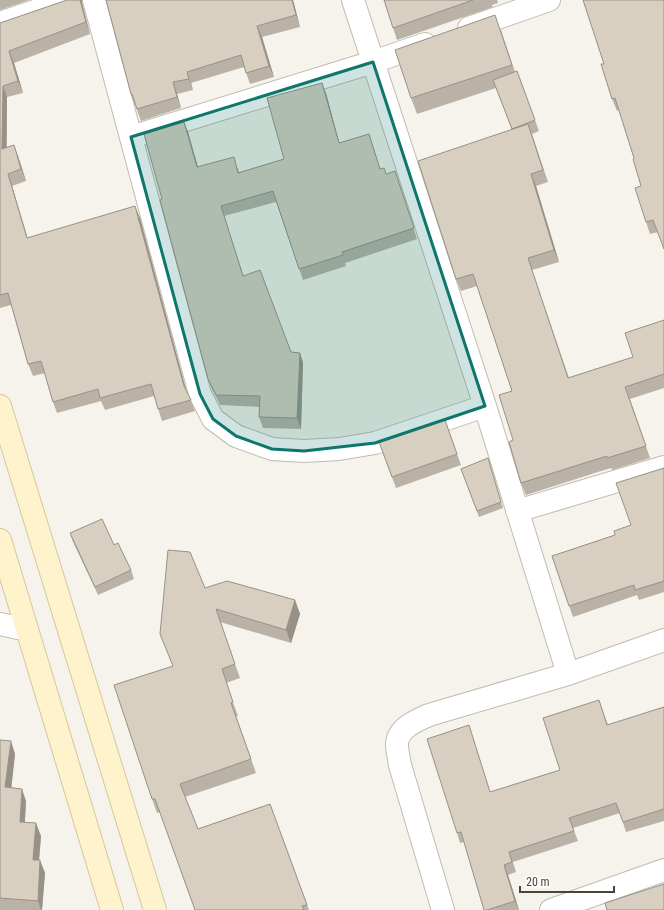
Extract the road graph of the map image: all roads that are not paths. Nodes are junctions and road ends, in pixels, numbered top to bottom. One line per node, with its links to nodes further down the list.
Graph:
1 (67, 0): 5 (street)
2 (94, 0): 7 (street)
3 (353, 0): 6 (street)
4 (549, 0): 6 (street)
5 (0, 23)
6 (373, 62): 7 (street); 9 (street)
7 (131, 137): 9 (street)
8 (0, 406): 19 (main road)
9 (486, 406): 11 (street)
10 (664, 467): 11 (street)
11 (517, 511): 16 (street)
12 (0, 540): 14 (main road)
13 (0, 624): 14 (street)
14 (27, 630): 18 (main road)
15 (664, 640): 16 (street)
16 (568, 674): 20 (street)
17 (664, 870): 21 (street)
18 (112, 910)
19 (156, 910)
20 (443, 910)
21 (551, 910)

